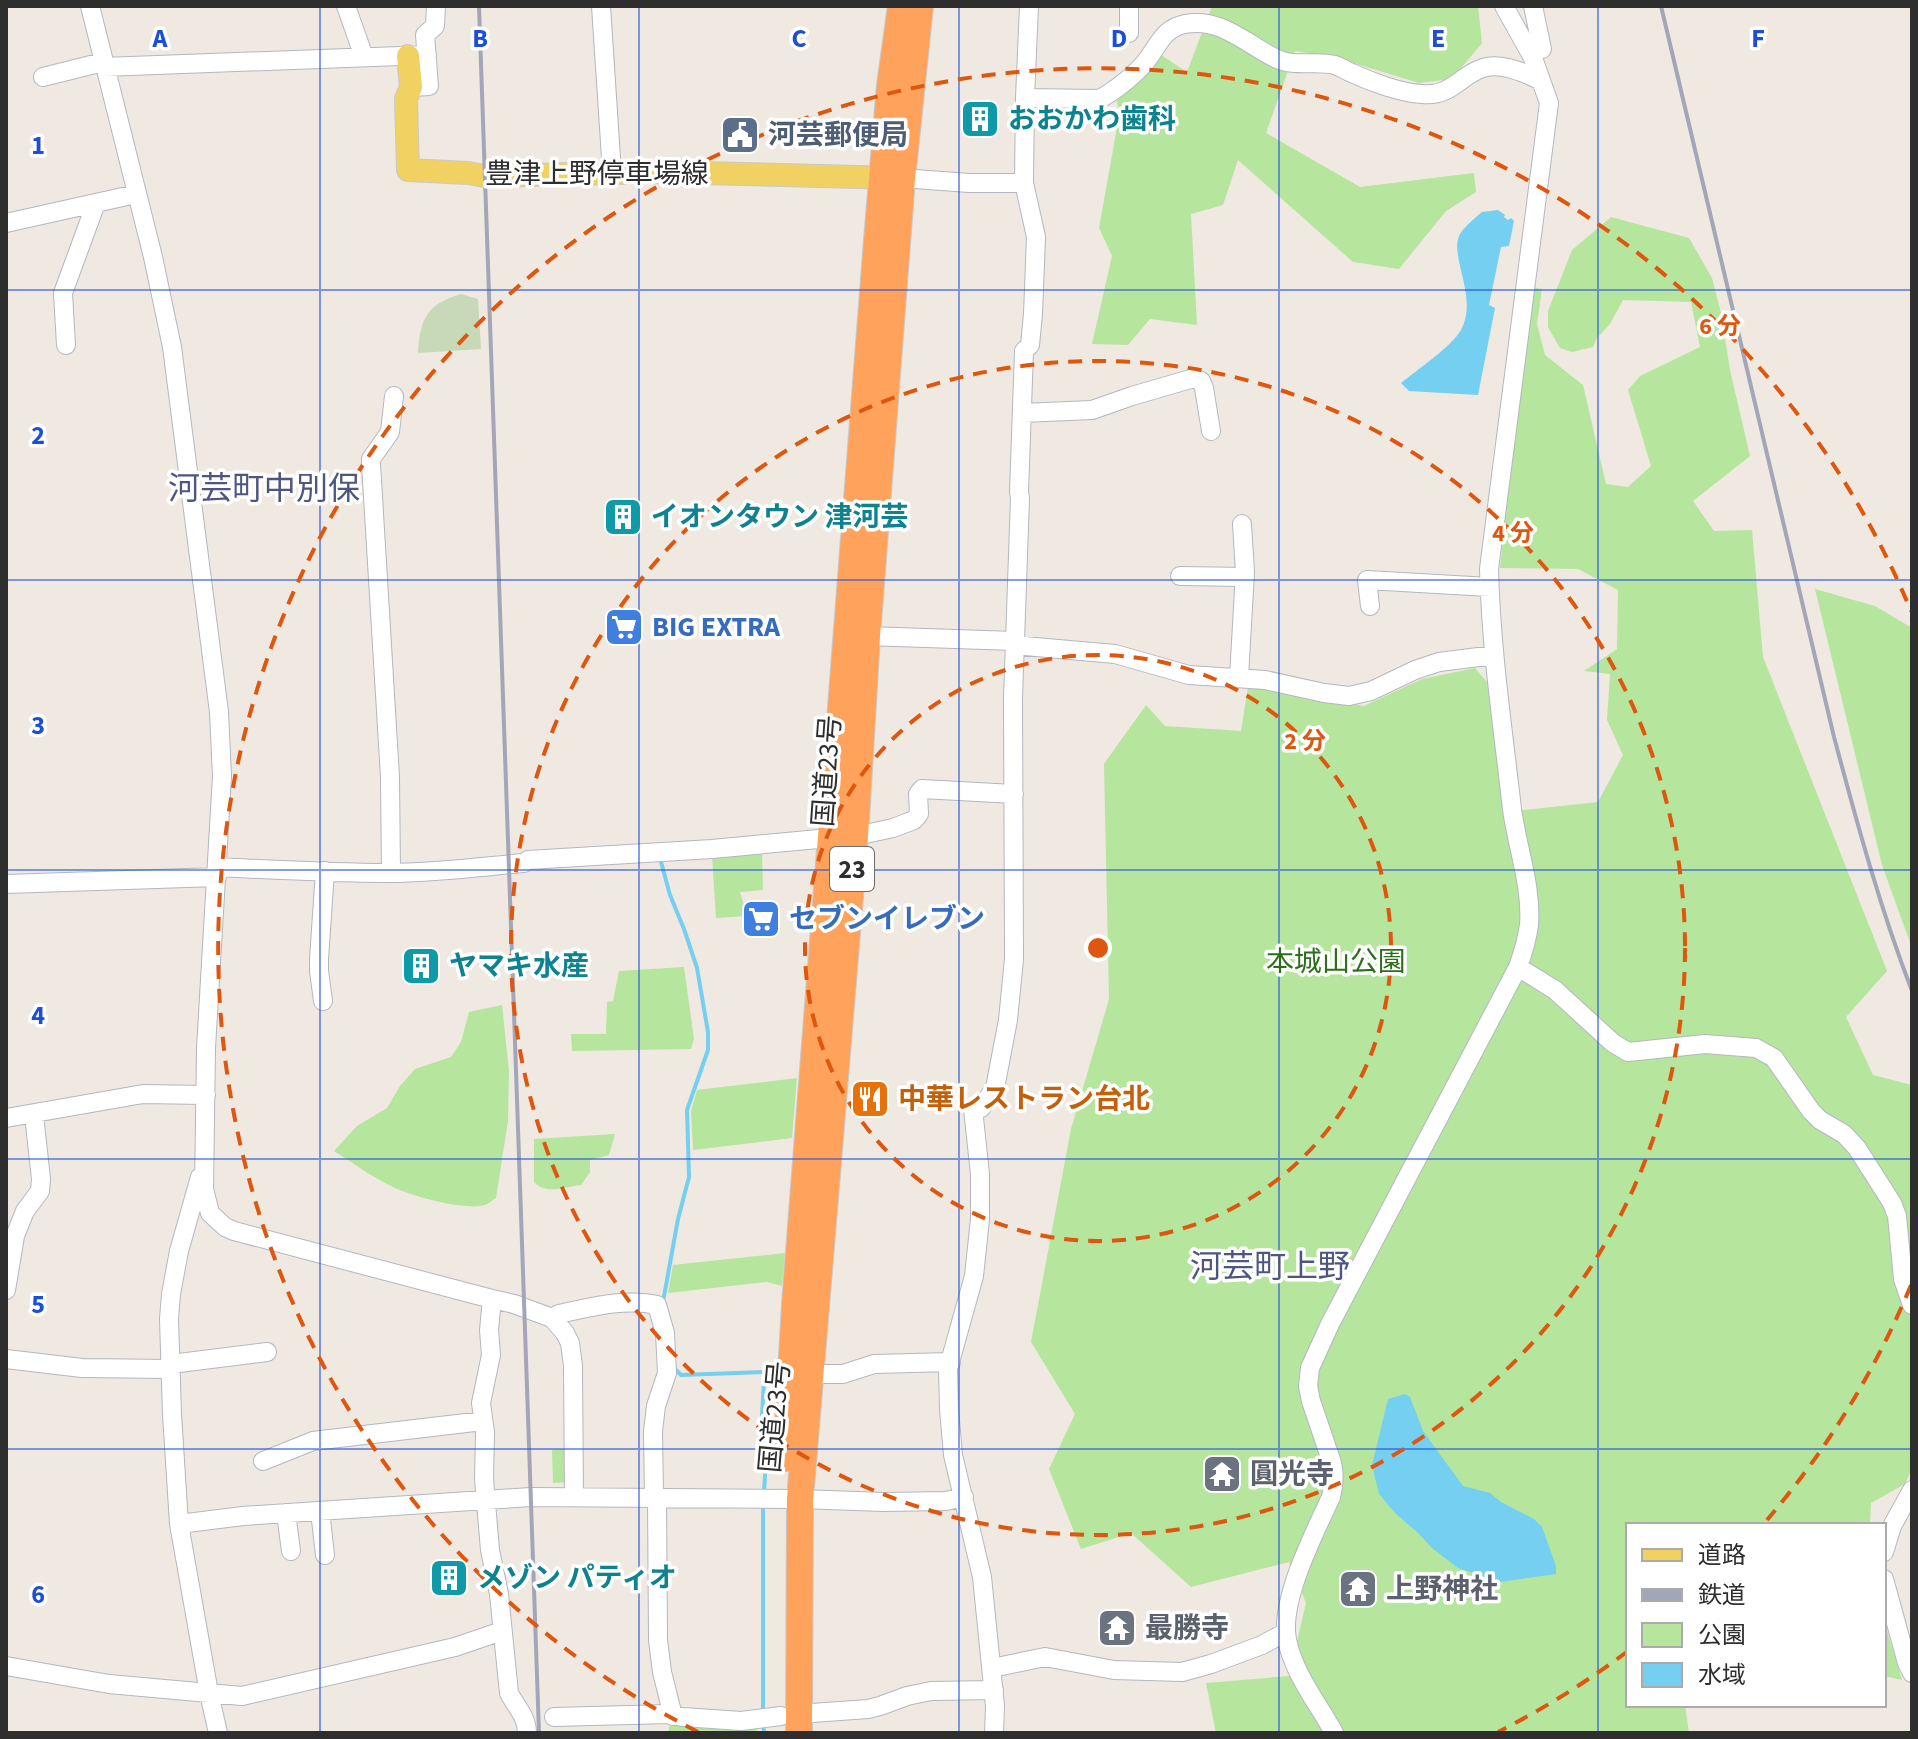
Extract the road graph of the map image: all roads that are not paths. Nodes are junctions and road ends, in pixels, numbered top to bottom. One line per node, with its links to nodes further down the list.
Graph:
1 (90, 6): 15 (street)
2 (346, 6): 14 (street)
3 (436, 6): 13 (street)
4 (601, 6): 19 (street)
5 (901, 6): 20 (highway, 国道23号 / 23)
6 (920, 6): 20 (highway, 国道23号 / 23)
7 (1029, 6): 18 (street)
8 (1129, 6): 11 (street)
9 (1504, 6): 17 (street)
10 (1533, 6): 12 (street)
11 (1129, 33)
12 (1542, 49)
13 (417, 56): 14 (street); 19 (main road, 豊津上野停車場線)
14 (364, 57): 15 (street)
15 (103, 64): 16 (street); 22 (street)
16 (43, 77)
17 (1541, 81): 18 (street); 32 (street)
18 (1025, 98): 21 (street)
19 (612, 173): 20 (main road, 豊津上野停車場線)
20 (893, 178): 21 (street); 34 (highway, 国道23号 / 23); 39 (highway, 国道23号 / 23)
21 (1024, 183): 27 (street)
22 (136, 194): 23 (street); 41 (street)
23 (96, 203): 24 (street); 25 (street)
24 (6, 223)
25 (66, 345)
26 (394, 396): 42 (street)
27 (1022, 413): 28 (street); 35 (street)
28 (1211, 431)
29 (1242, 524): 31 (street)
30 (1180, 576): 31 (street)
31 (1245, 577): 37 (street)
32 (1489, 587): 33 (street); 36 (street)
33 (1370, 606)
34 (867, 636): 35 (street); 39 (highway, 国道23号 / 23)
35 (1014, 643): 37 (street); 38 (street)
36 (1494, 655): 37 (street); 44 (street)
37 (1239, 677)
38 (1014, 794): 39 (street); 57 (street)
39 (843, 837): 42 (street); 59 (highway, 国道23号 / 23); 66 (highway, 国道23号 / 23)
40 (325, 871): 41 (street); 42 (street); 45 (street)
41 (217, 872): 43 (street); 46 (street)
42 (391, 873)
43 (6, 884)
44 (1518, 967): 53 (street); 76 (street)
45 (323, 1001)
46 (206, 1095): 47 (street); 49 (street)
47 (34, 1115): 48 (street); 50 (street)
48 (6, 1118)
49 (204, 1167): 52 (street); 58 (street)
50 (13, 1221): 51 (street)
51 (6, 1290)
52 (492, 1299): 54 (street); 60 (street)
53 (1912, 1305)
54 (552, 1318): 63 (street); 64 (street)
55 (267, 1352): 58 (street)
56 (6, 1359): 58 (street)
57 (951, 1362): 59 (street); 65 (street)
58 (171, 1366): 70 (street)
59 (811, 1374): 66 (highway, 国道23号 / 23)
60 (483, 1421): 61 (street); 67 (street)
61 (263, 1461)
62 (1912, 1490): 71 (street)
63 (574, 1496): 64 (street); 67 (street)
64 (656, 1497): 66 (street); 82 (street)
65 (964, 1497): 66 (street); 78 (street)
66 (792, 1499): 84 (highway, 国道23号 / 23)
67 (485, 1500): 68 (street); 75 (street)
68 (320, 1511): 69 (street); 73 (street)
69 (286, 1513): 70 (street); 72 (street)
70 (179, 1524): 81 (street)
71 (1886, 1546)
72 (291, 1551)
73 (325, 1555)
74 (1886, 1586): 79 (street)
75 (502, 1631): 81 (street); 86 (street)
76 (1286, 1632): 78 (street); 88 (street)
77 (6, 1666): 81 (street)
78 (992, 1668): 80 (street)
79 (1912, 1673)
80 (994, 1690): 84 (street); 87 (street)
81 (209, 1693): 85 (street)
82 (673, 1716): 83 (street); 84 (street)
83 (554, 1717)
84 (790, 1724)
85 (218, 1733)
86 (527, 1733)
87 (994, 1733)
88 (1334, 1733)

